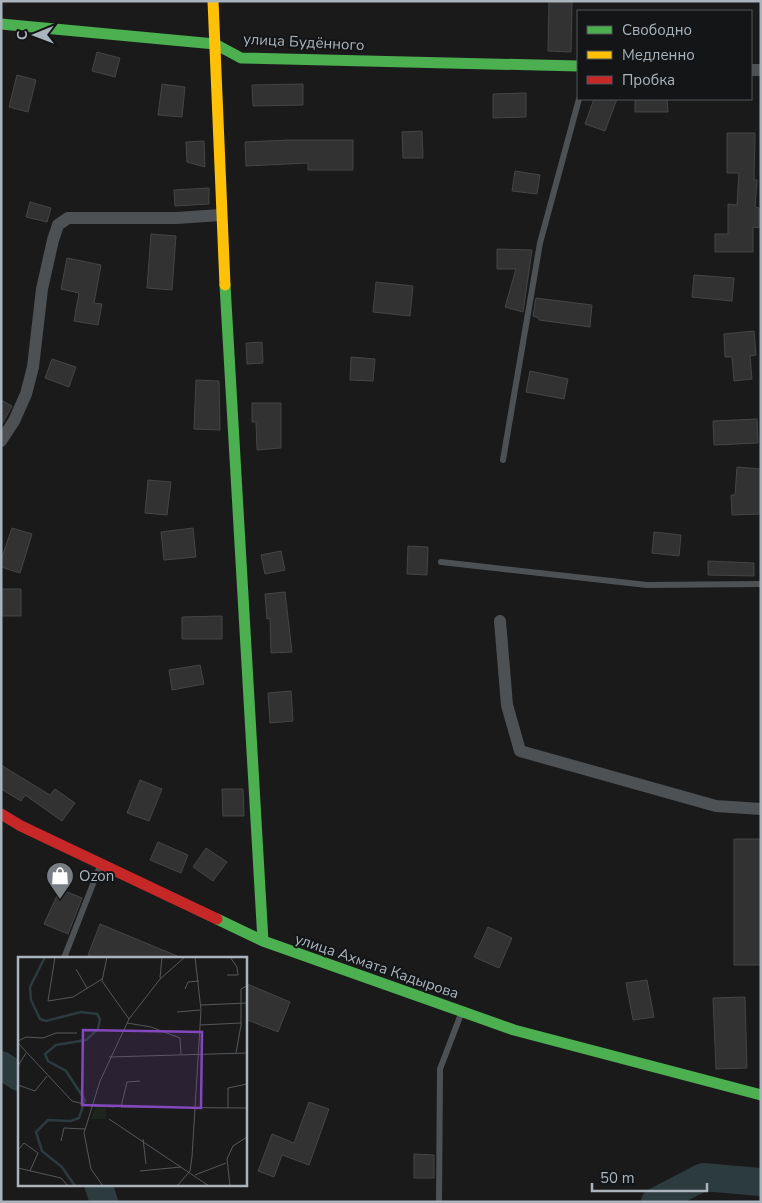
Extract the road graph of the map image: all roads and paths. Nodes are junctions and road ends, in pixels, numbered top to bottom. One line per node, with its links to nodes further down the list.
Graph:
1 (213, 1): 3 (street)
2 (1, 24): 3 (street, улица Будённого)
3 (214, 44): 4 (street, улица Будённого); 6 (street)
4 (577, 66)
5 (579, 100): 8 (lane)
6 (221, 215): 7 (street); 15 (street)
7 (1, 441)
8 (503, 460)
9 (441, 562): 10 (lane)
10 (761, 584)
11 (500, 621): 12 (street)
12 (761, 809)
13 (1, 814): 14 (street, улица Ахмата Кадырова)
14 (101, 865): 15 (street, улица Ахмата Кадырова); 16 (lane)
15 (263, 942): 17 (street, улица Ахмата Кадырова)
16 (64, 957)
17 (462, 1012): 18 (street, улица Ахмата Кадырова); 19 (lane)
18 (761, 1096)
19 (439, 1202)

